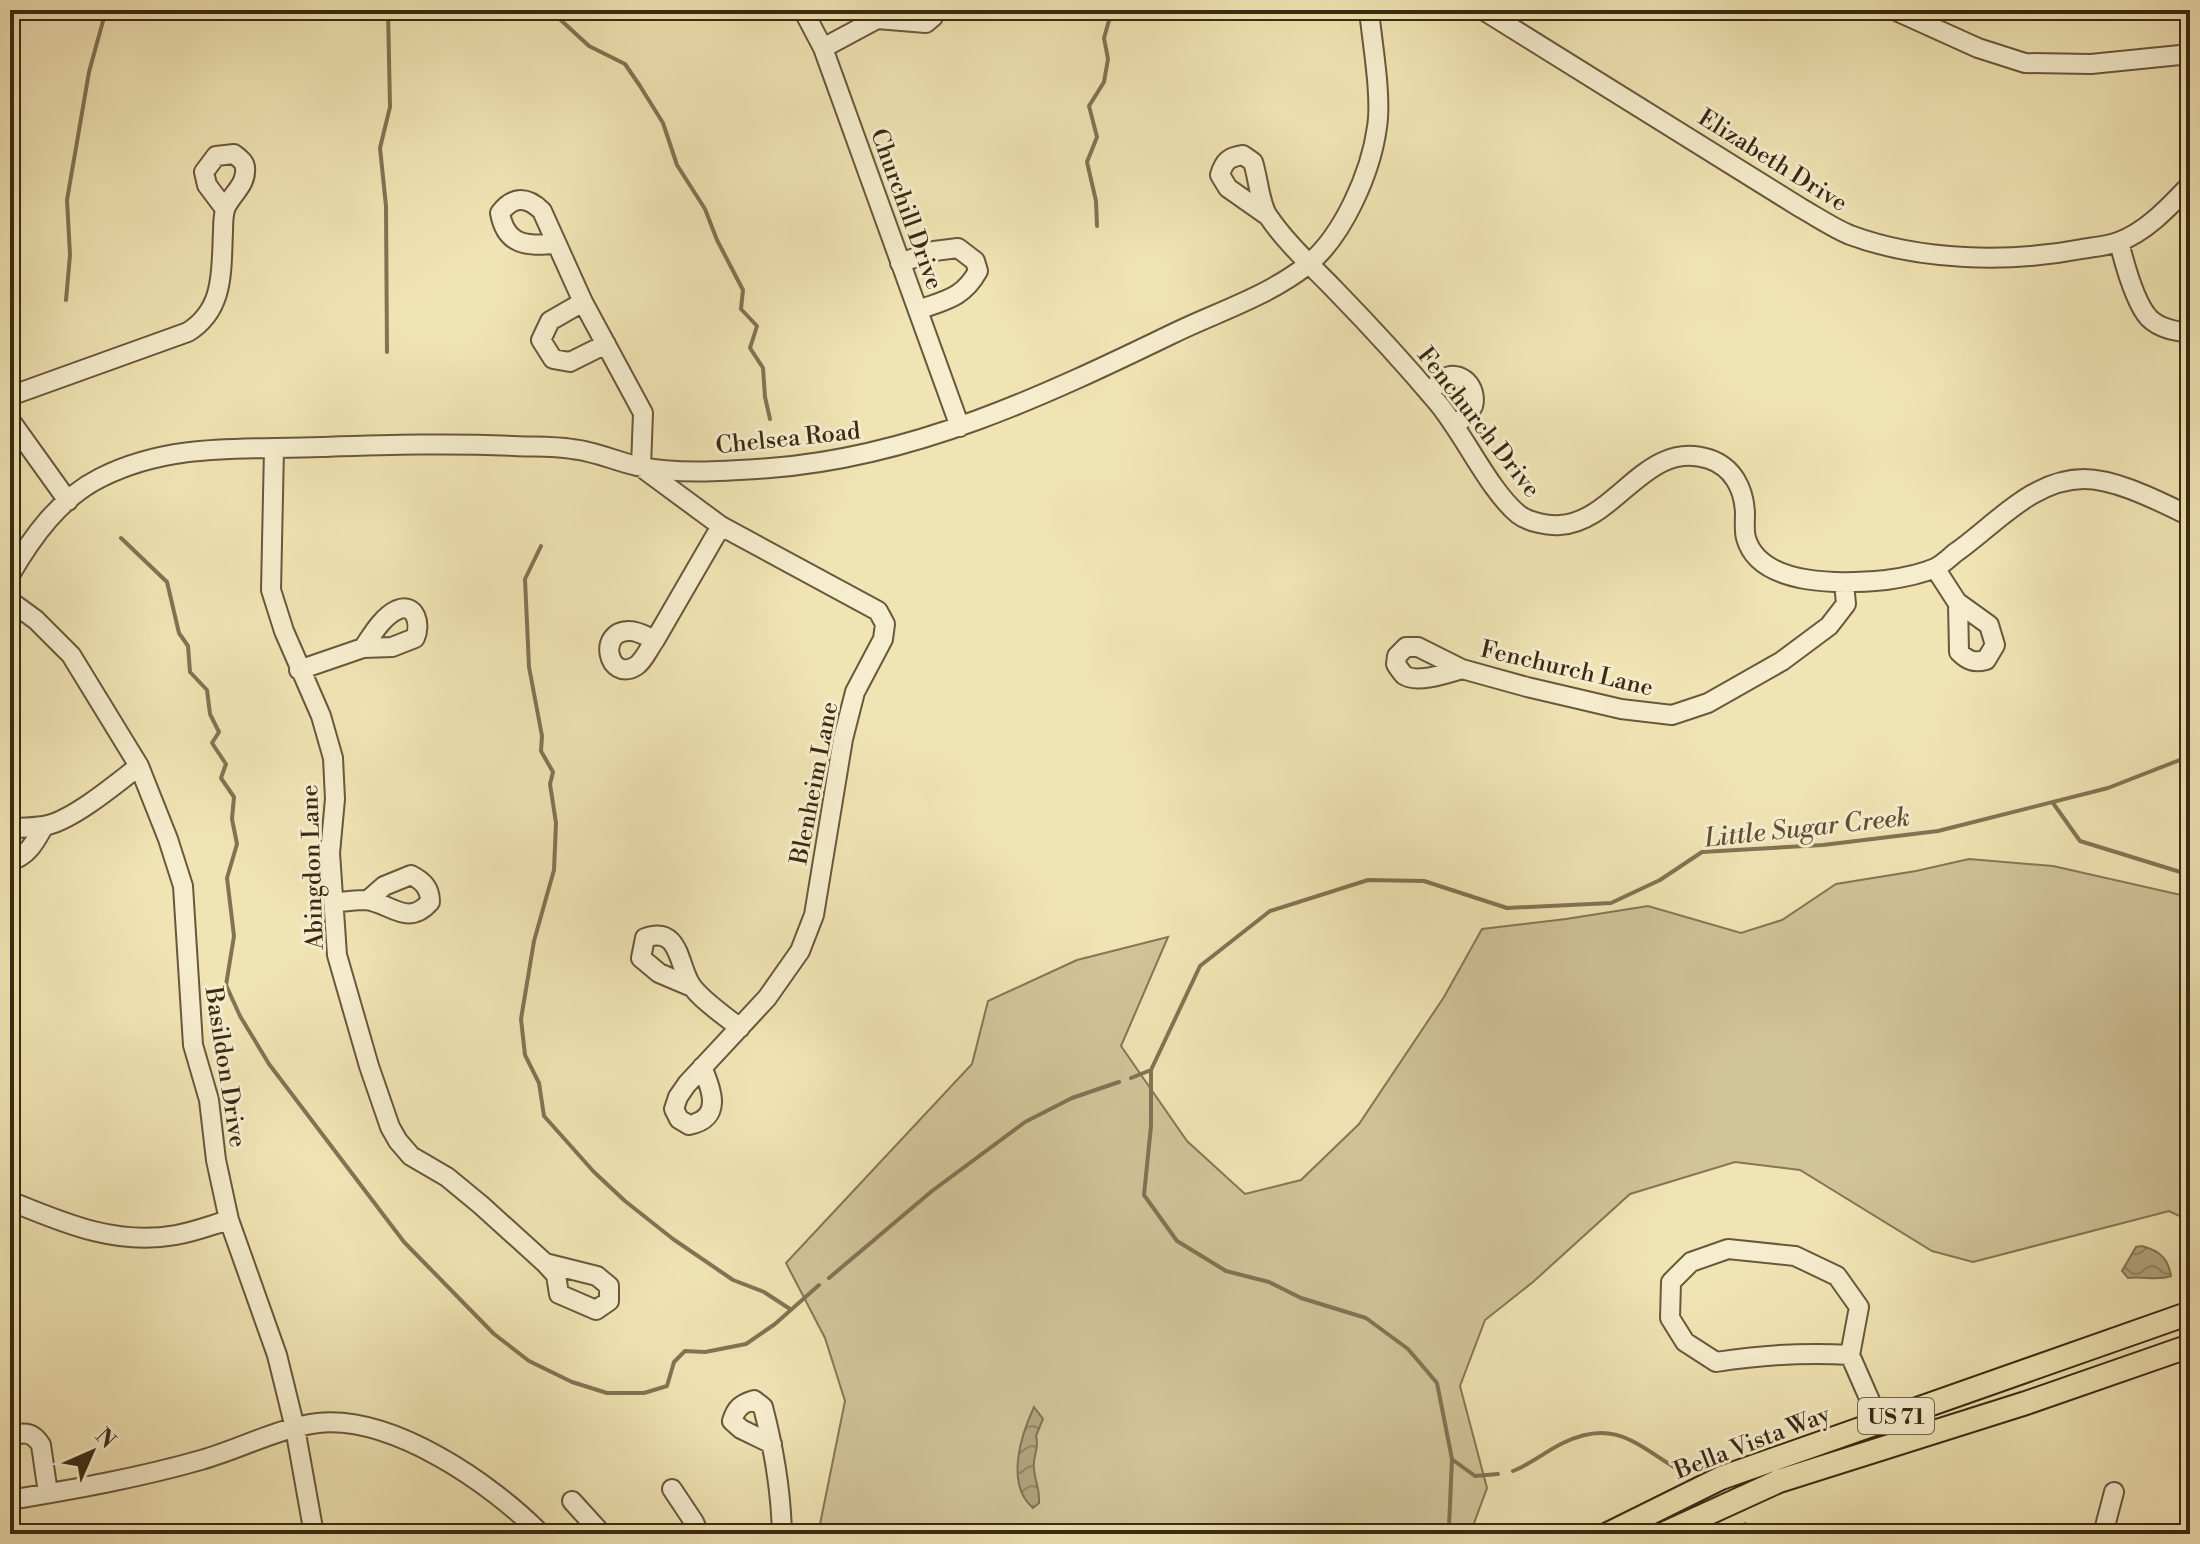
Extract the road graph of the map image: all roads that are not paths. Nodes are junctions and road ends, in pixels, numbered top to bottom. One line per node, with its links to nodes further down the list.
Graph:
1 (803, 10): 7 (street, Churchill Drive)
2 (935, 10): 6 (street)
3 (1369, 10): 15 (street, Chelsea Road)
4 (1483, 10): 12 (street, Elizabeth Drive)
5 (1894, 10): 8 (street)
6 (881, 14): 7 (street)
7 (823, 48): 14 (street, Churchill Drive)
8 (2190, 54)
9 (2190, 185): 12 (street, Elizabeth Drive)
10 (225, 209): 21 (street)
11 (1265, 214): 15 (street, Fenchurch Drive)
12 (2119, 242): 18 (street)
13 (555, 244): 16 (street)
14 (900, 263): 17 (street, Churchill Drive); 17 (street)
15 (1309, 264): 20 (street, Fenchurch Drive); 24 (street, Chelsea Road)
16 (583, 302): 19 (street); 19 (street)
17 (918, 310): 24 (street, Churchill Drive)
18 (2190, 333)
19 (606, 344): 26 (street)
20 (1429, 393): 23 (street, Fenchurch Drive); 23 (street)
21 (10, 396)
22 (10, 420): 27 (street)
23 (1456, 425): 32 (street, Fenchurch Drive)
24 (960, 427): 26 (street, Chelsea Road)
25 (274, 449): 26 (street, Chelsea Road); 27 (street, Chelsea Road); 38 (street, Abingdon Lane)
26 (641, 467): 29 (street, Blenheim Lane)
27 (68, 501): 31 (street, Chelsea Road)
28 (2190, 516): 30 (street, Fenchurch Drive)
29 (721, 526): 35 (street); 46 (street, Blenheim Lane)
30 (1935, 568): 32 (street, Fenchurch Drive); 34 (street)
31 (10, 575)
32 (1844, 583): 37 (street, Fenchurch Lane)
33 (10, 601): 39 (street, Basildon Drive)
34 (1957, 602)
35 (655, 640)
36 (363, 648): 38 (street)
37 (1462, 669)
38 (299, 670): 44 (street, Abingdon Lane)
39 (139, 766): 40 (street); 49 (street, Basildon Drive)
40 (44, 826): 41 (street); 42 (street)
41 (10, 829)
42 (10, 861)
43 (368, 900): 44 (street)
44 (333, 902): 50 (street, Abingdon Lane)
45 (692, 987): 46 (street)
46 (740, 1028): 47 (street, Blenheim Lane)
47 (702, 1067)
48 (10, 1201): 49 (street)
49 (229, 1220): 55 (street, Basildon Drive)
50 (545, 1263)
51 (2190, 1313): 54 (main road, Bella Vista Way / US 71)
52 (2190, 1346): 69 (main road, Bella Vista Way / US 71)
53 (1850, 1355): 53 (street); 54 (street)
54 (1879, 1421): 68 (main road, Bella Vista Way / US 71)
55 (295, 1428): 60 (street); 63 (street, Basildon Drive); 64 (street)
56 (10, 1437): 60 (street)
57 (772, 1444): 67 (street)
58 (672, 1489): 66 (street)
59 (2114, 1492): 70 (street)
60 (48, 1493): 61 (street)
61 (10, 1500)
62 (572, 1501): 65 (street)
63 (314, 1534)
64 (541, 1534)
65 (602, 1534)
66 (699, 1534)
67 (782, 1534)
68 (1608, 1534)
69 (1663, 1534)
70 (2103, 1534)

